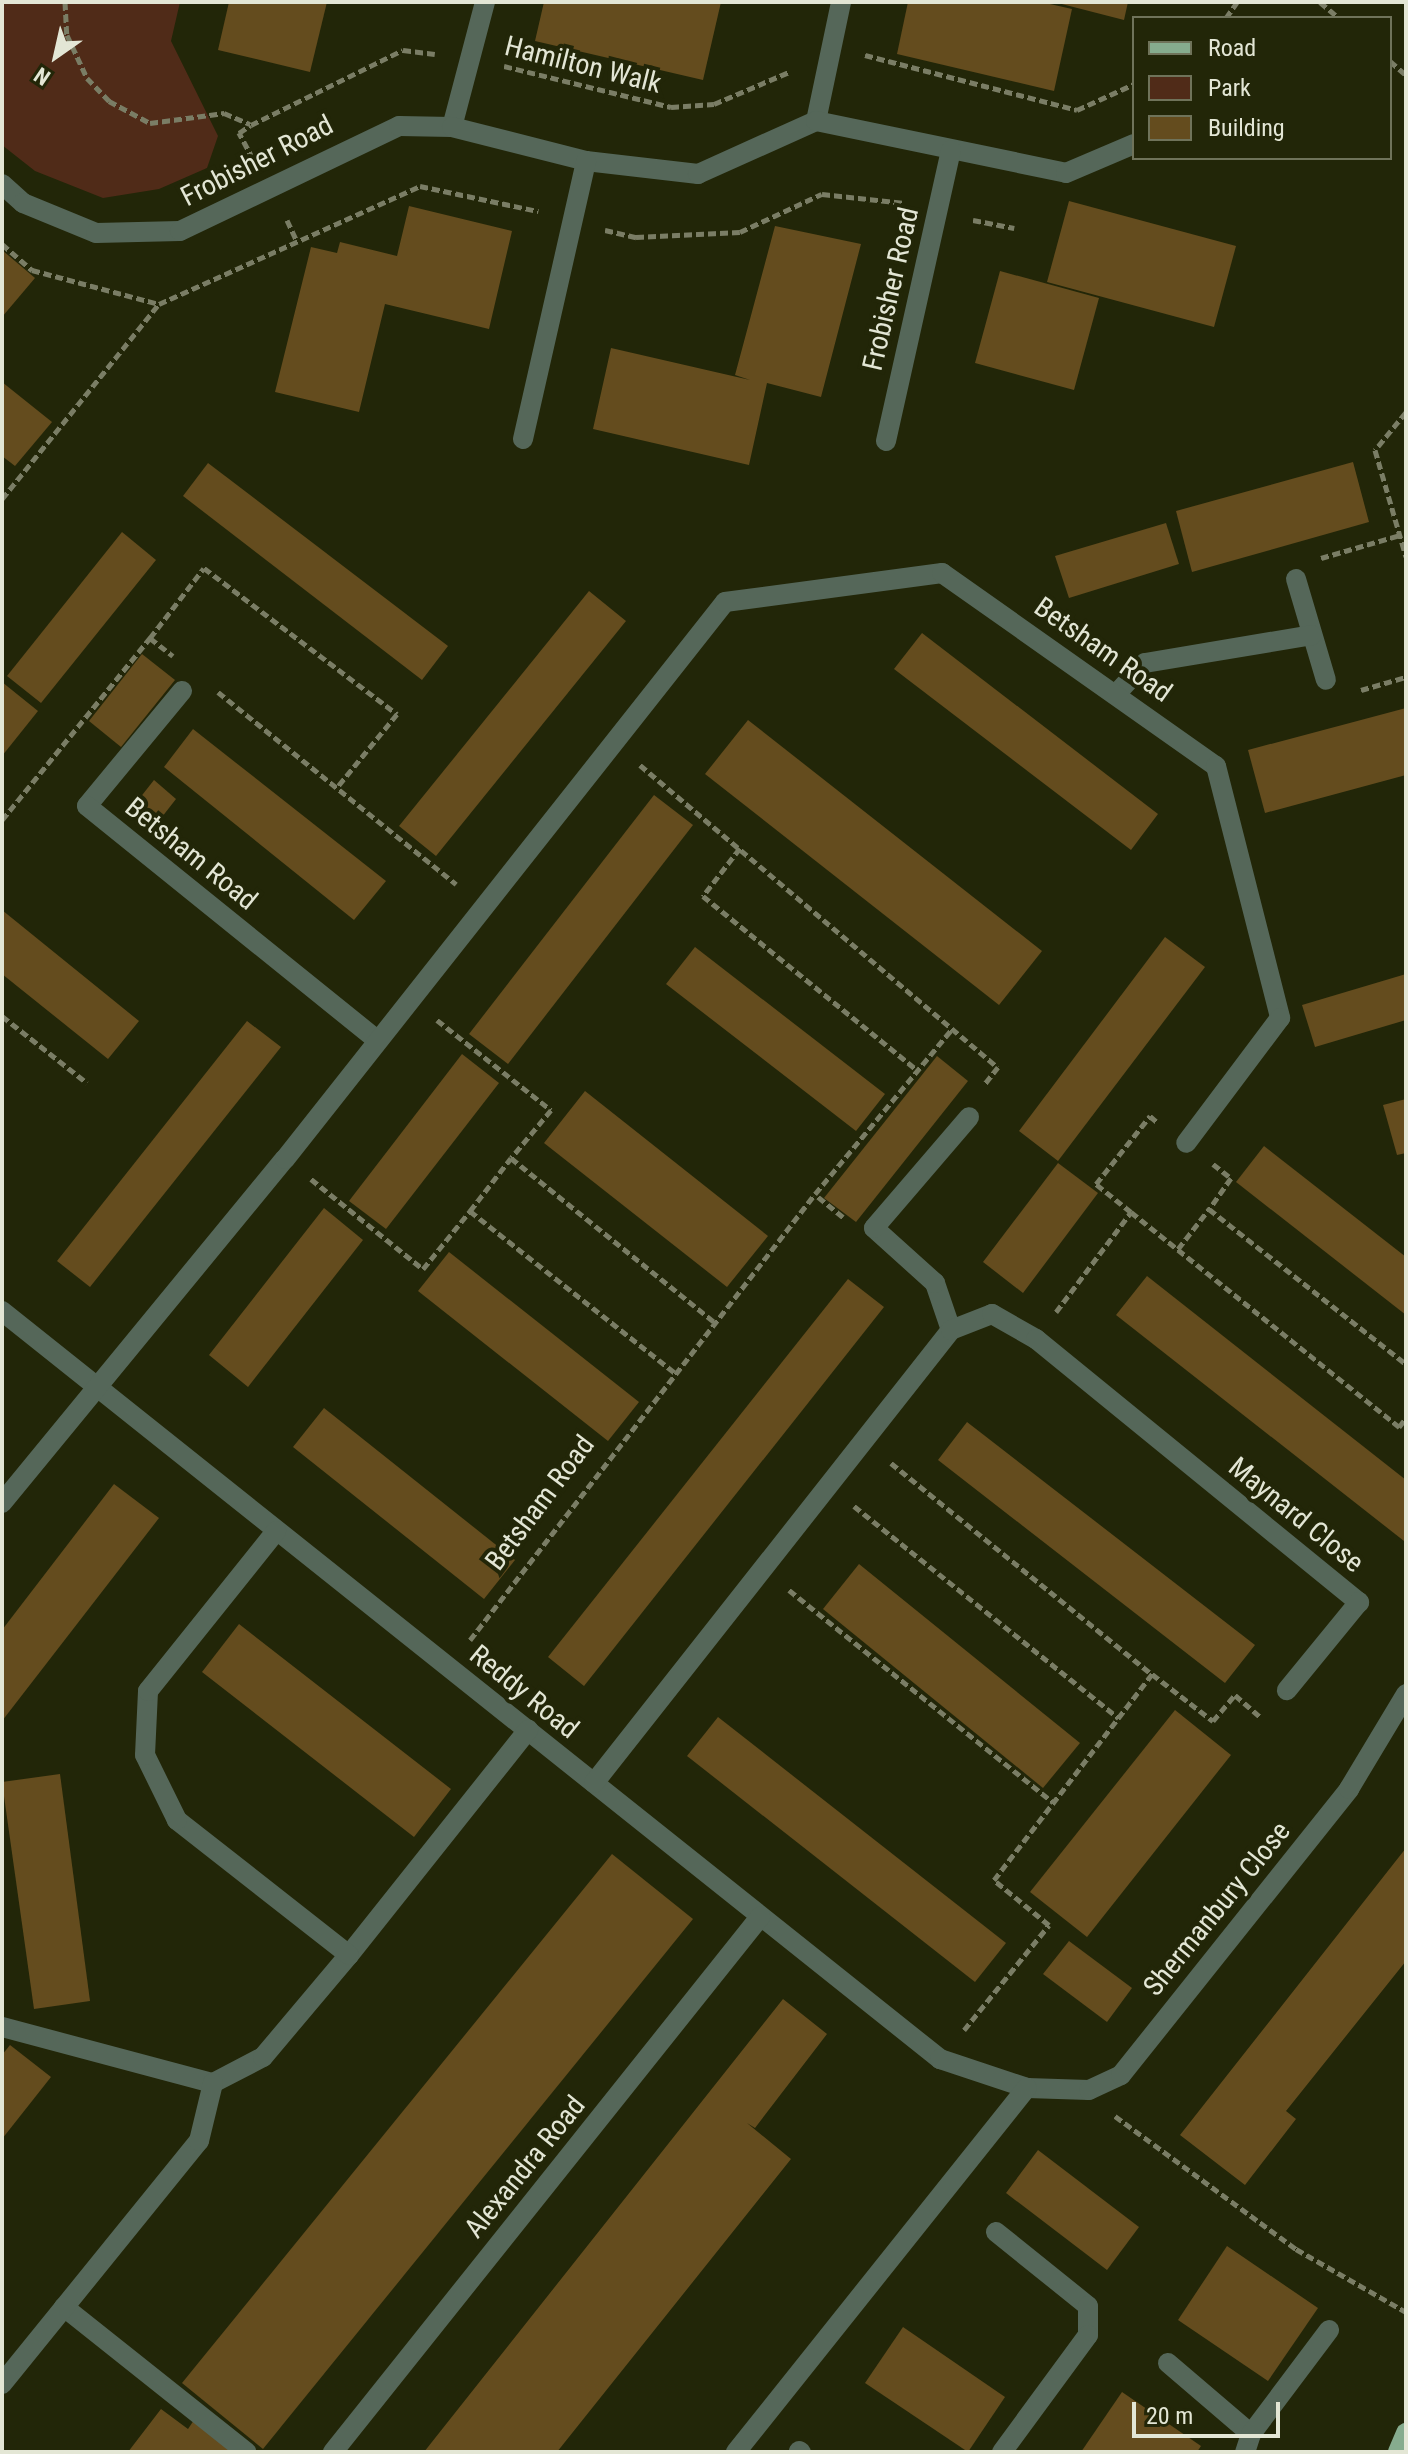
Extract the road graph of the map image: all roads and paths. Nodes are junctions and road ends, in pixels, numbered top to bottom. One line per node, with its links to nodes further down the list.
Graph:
1 (65, 2): 12 (path)
2 (485, 2): 8 (street)
3 (841, 2): 9 (street)
4 (1237, 2): 6 (path)
5 (1320, 2): 7 (path)
6 (1227, 15)
7 (1337, 16)
8 (475, 59): 9 (path, Hamilton Walk); 12 (path, Hamilton Walk); 13 (street)
9 (828, 62): 10 (path, Hamilton Walk); 11 (street)
10 (1132, 85)
11 (816, 121): 15 (street, Frobisher Road); 16 (street, Frobisher Road)
12 (251, 125): 18 (path)
13 (452, 127): 16 (street, Frobisher Road); 18 (street, Frobisher Road)
14 (1132, 145): 15 (street, Frobisher Road)
15 (951, 150): 23 (street, Frobisher Road)
16 (586, 161): 22 (street)
17 (2, 184): 18 (street, Frobisher Road)
18 (269, 187): 19 (path)
19 (297, 241)
20 (2, 244): 24 (path)
21 (1406, 412): 25 (path)
22 (523, 439)
23 (886, 441)
24 (2, 499)
25 (1400, 535): 26 (path); 27 (path)
26 (1406, 557)
27 (1296, 579): 28 (street)
28 (1312, 635): 31 (street); 34 (street)
29 (150, 638): 30 (path); 36 (path); 37 (path)
30 (184, 666)
31 (1326, 680)
32 (207, 684): 36 (path)
33 (182, 691): 43 (street, Betsham Road)
34 (1117, 693): 35 (street, Betsham Road); 47 (street, Betsham Road)
35 (611, 741): 38 (path); 39 (street, Betsham Road)
36 (338, 786): 39 (path)
37 (2, 820)
38 (740, 848): 42 (path); 44 (path)
39 (483, 907): 40 (street, Betsham Road)
40 (409, 998): 43 (street, Betsham Road); 48 (path)
41 (2, 1016): 45 (path)
42 (952, 1029): 44 (path, Betsham Road); 46 (path)
43 (376, 1039): 49 (street, Betsham Road)
44 (918, 1071): 50 (path, Betsham Road)
45 (87, 1083)
46 (969, 1117): 54 (street)
47 (1186, 1143): 51 (path); 53 (path)
48 (511, 1158): 52 (path); 57 (path)
49 (285, 1159): 52 (path); 62 (street, Betsham Road)
50 (815, 1194): 54 (path); 57 (path, Betsham Road)
51 (1209, 1209): 55 (path); 60 (path)
52 (470, 1211): 61 (path)
53 (1131, 1212): 55 (path); 59 (path)
54 (874, 1228): 58 (street)
55 (1178, 1249): 63 (path)
56 (2, 1311): 62 (street, Reddy Road)
57 (714, 1322): 61 (path, Betsham Road)
58 (951, 1330): 59 (street, Maynard Close); 64 (street)
59 (1036, 1339): 71 (street, Maynard Close)
60 (1406, 1364)
61 (675, 1373): 69 (path, Betsham Road)
62 (97, 1388): 66 (street, Betsham Road); 67 (street, Reddy Road)
63 (1406, 1418)
64 (864, 1441): 65 (street); 70 (path)
65 (827, 1484): 68 (street); 73 (path)
66 (2, 1503)
67 (276, 1531): 69 (street, Reddy Road); 78 (street)
68 (761, 1567): 75 (street); 76 (path)
69 (449, 1667): 74 (street, Reddy Road)
70 (1152, 1674): 71 (path); 73 (path)
71 (1287, 1690)
72 (1406, 1694): 83 (street, Shermanbury Close)
73 (1119, 1718): 76 (path)
74 (528, 1730): 75 (street, Reddy Road); 78 (street)
75 (594, 1783): 77 (street, Reddy Road)
76 (1053, 1802): 80 (path)
77 (760, 1917): 80 (street, Reddy Road); 94 (street, Alexandra Road)
78 (349, 1955): 81 (street)
79 (2, 2027): 81 (street)
80 (940, 2059): 82 (street, Reddy Road)
81 (213, 2083): 85 (street)
82 (1027, 2088): 83 (street); 95 (street)
83 (1089, 2090): 86 (path)
84 (996, 2232): 92 (street)
85 (64, 2307): 89 (street); 93 (street)
86 (1406, 2312)
87 (1329, 2330): 91 (street)
88 (1168, 2363): 91 (street)
89 (2, 2384)
90 (1406, 2433): 96 (main road)
91 (1248, 2443)
92 (1004, 2450)
93 (246, 2452)
94 (333, 2452)
95 (736, 2452)
96 (1398, 2452)

